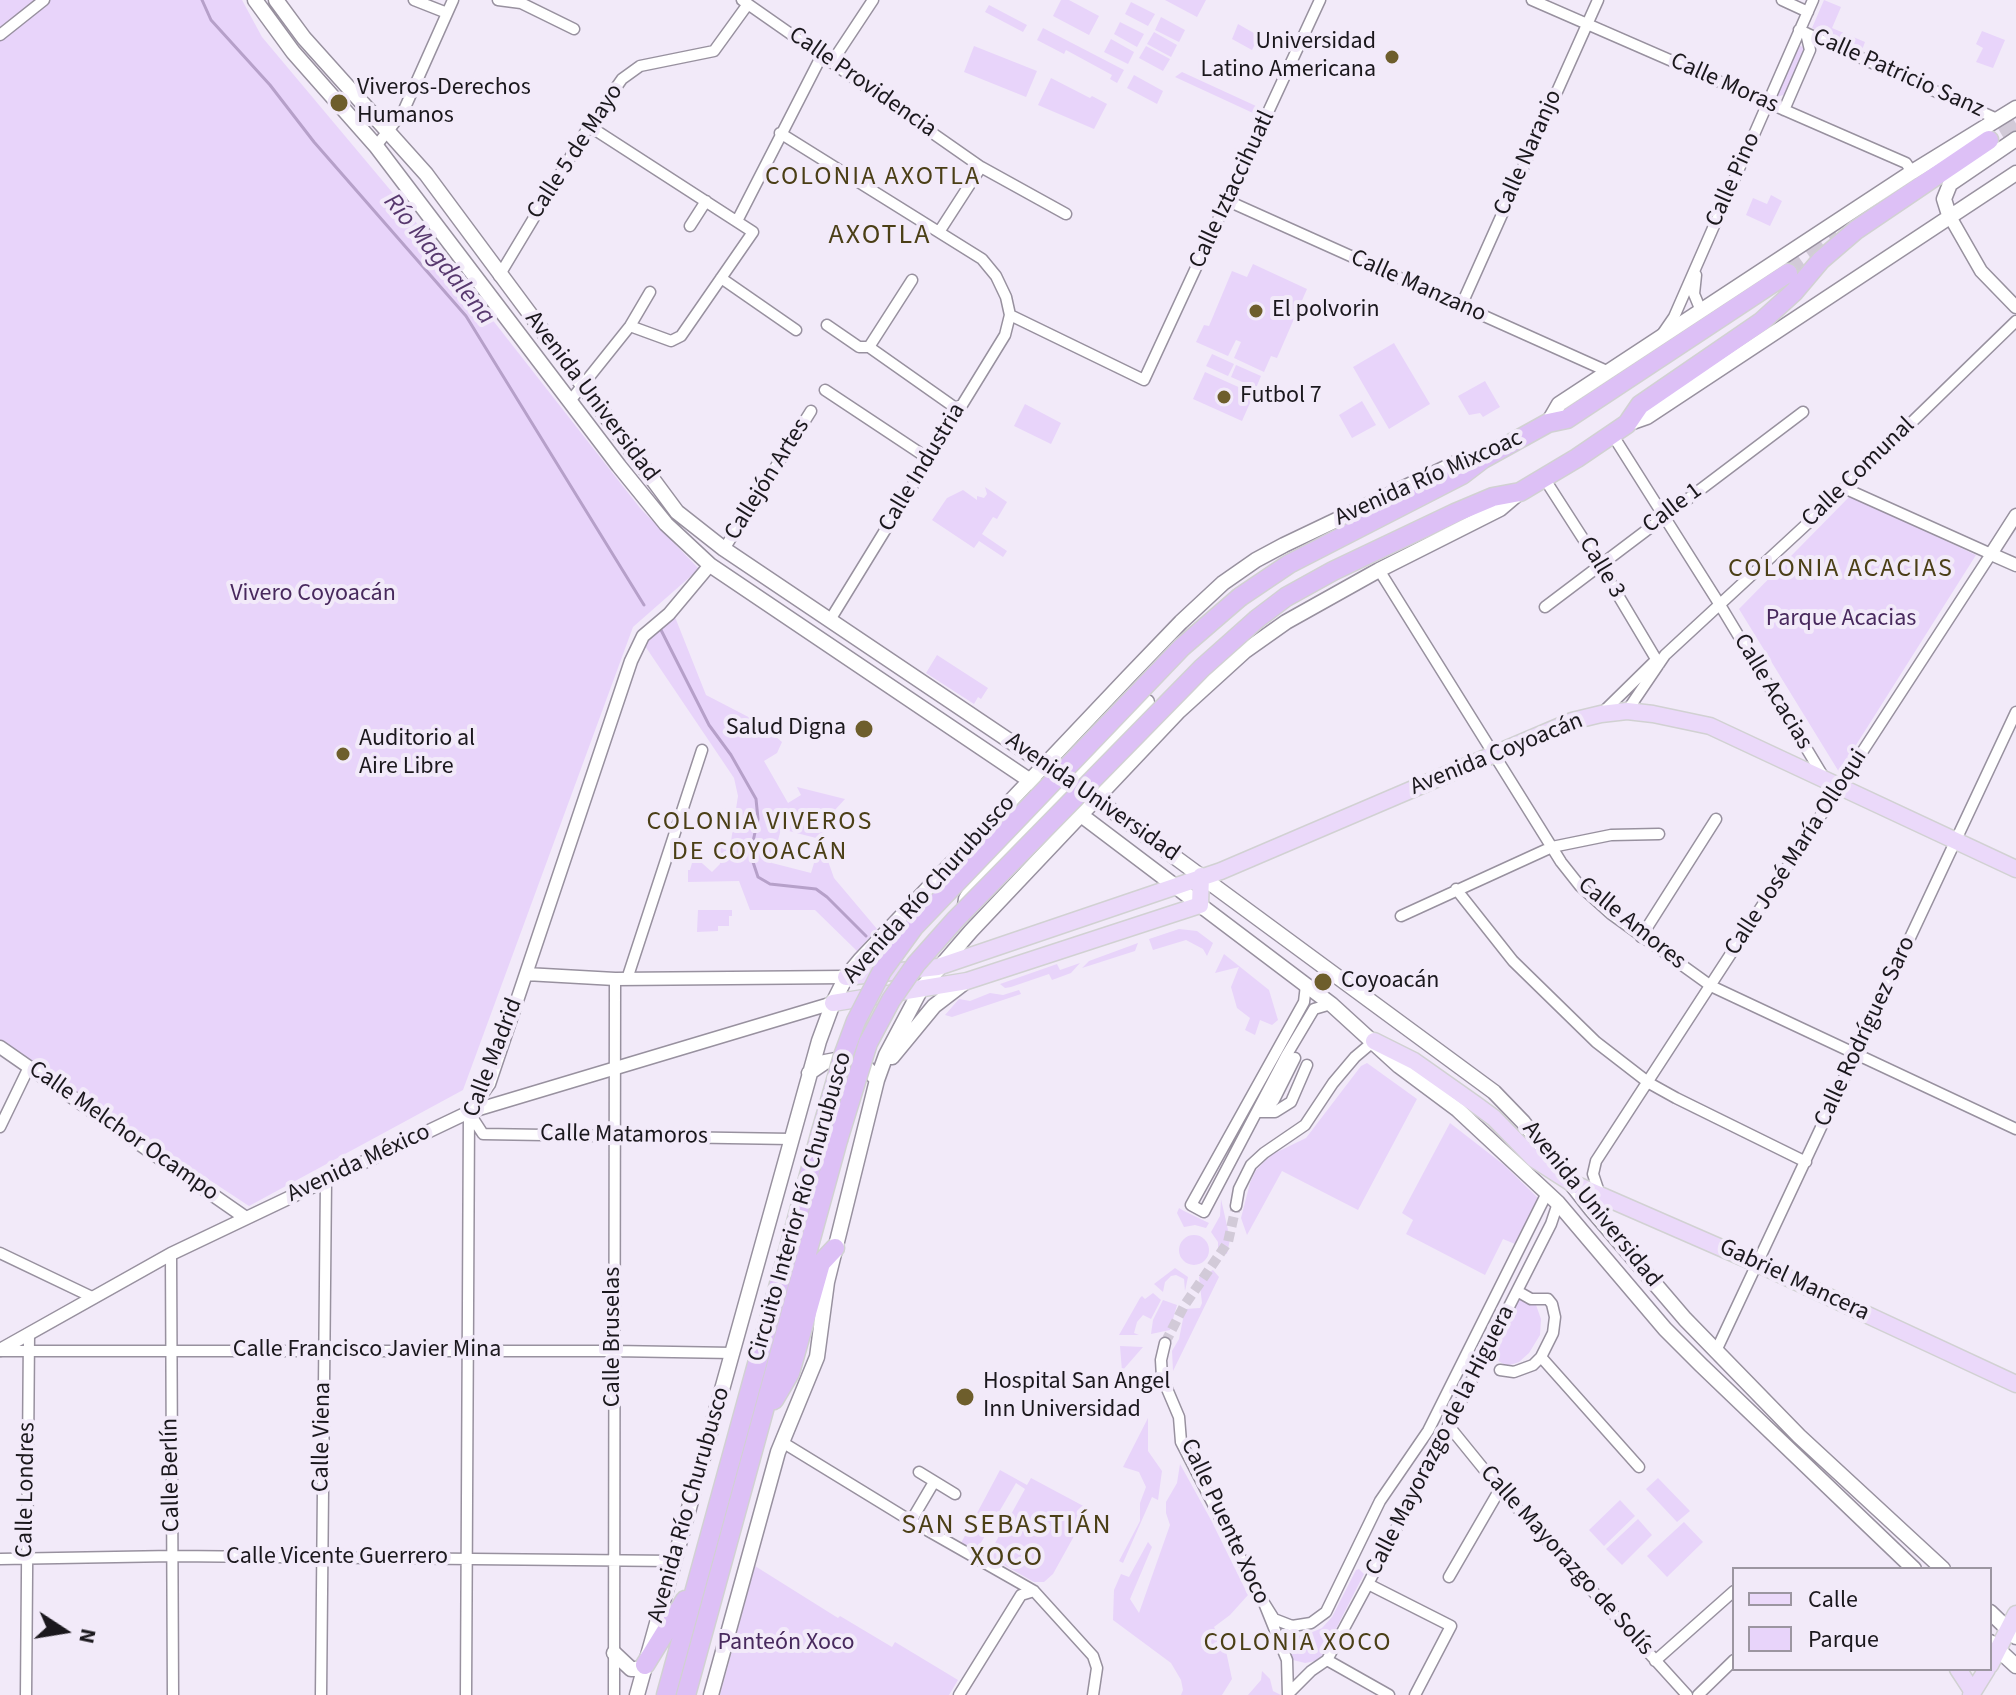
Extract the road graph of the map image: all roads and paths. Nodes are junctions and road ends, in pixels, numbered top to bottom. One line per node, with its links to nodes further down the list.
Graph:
1 (44, 0): 18 (street)
2 (255, 0): 31 (main road, Avenida Universidad)
3 (276, 0): 27 (main road, Avenida Universidad)
4 (414, 0): 15 (street)
5 (453, 0): 15 (street)
6 (498, 0): 17 (street)
7 (873, 0): 21 (street)
8 (1320, 0): 36 (street, Calle Iztaccihuatl)
9 (1532, 0): 16 (street, Calle Moras)
10 (1598, 0): 16 (street, Calle Naranjo)
11 (1782, 0): 14 (street)
12 (1813, 0): 14 (street, Calle Pino)
13 (745, 2): 20 (street, Calle Providencia); 26 (street, Calle 5 de Mayo)
14 (1808, 12): 19 (street, Calle Pino)
15 (447, 13): 27 (street)
16 (1586, 24): 22 (street, Calle Moras); 48 (street, Calle Naranjo)
17 (574, 29)
18 (1, 32)
19 (1803, 32): 22 (street, Calle Pino); 24 (street, Calle Pino); 25 (street, Calle Patricio Sanz)
20 (822, 55): 21 (street, Calle Providencia); 28 (street)
21 (832, 62): 32 (street, Calle Providencia)
22 (1768, 103): 24 (street, Calle Moras); 42 (street, Calle Pino)
23 (2016, 108): 25 (main road, Avenida Río Mixcoac)
24 (1784, 110): 33 (street, Calle Moras)
25 (1997, 119): 33 (main road, Avenida Río Mixcoac)
26 (589, 126): 35 (street); 44 (street, Calle 5 de Mayo)
27 (389, 132): 31 (street); 44 (main road, Avenida Universidad)
28 (780, 133): 39 (street); 41 (street)
29 (2016, 139): 38 (main road)
30 (1989, 140): 68 (highway)
31 (376, 146): 60 (main road, Avenida Universidad)
32 (981, 167): 37 (street, Calle Providencia); 41 (street)
33 (1912, 172): 50 (main road, Avenida Río Mixcoac)
34 (2016, 173): 38 (main road, Avenida Río Mixcoac)
35 (706, 201): 39 (street); 40 (street)
36 (1228, 201): 48 (street, Calle Manzano); 51 (street, Calle Iztaccihuatl)
37 (1066, 214)
38 (1949, 215): 49 (street); 68 (main road, Avenida Río Mixcoac)
39 (737, 221): 45 (street)
40 (690, 226)
41 (939, 232): 51 (street)
42 (1699, 261): 50 (street, Calle Pino); 56 (street, Calle Pino)
43 (1788, 273): 67 (highway)
44 (499, 276): 58 (main road, Avenida Universidad)
45 (721, 278): 54 (street); 55 (street)
46 (912, 280): 57 (street)
47 (650, 292): 54 (street)
48 (1461, 306): 59 (street, Calle Manzano)
49 (2016, 307)
50 (1704, 309): 56 (main road, Avenida Río Mixcoac)
51 (1010, 315): 64 (street, Calle Industria)
52 (2016, 321): 72 (street, Calle Comunal)
53 (827, 325): 57 (street)
54 (630, 326): 61 (street)
55 (796, 330)
56 (1659, 339): 59 (main road, Avenida Río Mixcoac)
57 (869, 347): 64 (street)
58 (568, 365): 60 (main road); 61 (main road, Avenida Universidad)
59 (1609, 372): 67 (main road, Avenida Río Mixcoac)
60 (554, 378): 63 (main road, Avenida Universidad)
61 (584, 385): 63 (street); 76 (main road, Avenida Universidad)
62 (825, 390): 69 (street)
63 (570, 401): 78 (main road, Avenida Universidad)
64 (959, 406): 69 (street, Calle Industria)
65 (811, 411): 76 (street, Callejón Artes)
66 (1803, 412): 75 (street, Calle 1)
67 (1548, 423): 70 (highway, Avenida Río Mixcoac)
68 (1620, 429): 71 (highway, Avenida Río Mixcoac); 75 (street, Calle Acacias)
69 (929, 459): 84 (street, Calle Industria)
70 (1483, 459): 86 (main road, Avenida Río Mixcoac); 96 (highway, bridge)
71 (1544, 478): 73 (highway, Avenida Río Mixcoac); 79 (street, Calle 3)
72 (1844, 488): 77 (street); 82 (street, Calle Comunal)
73 (1520, 492): 81 (main road, Avenida Río Mixcoac); 96 (highway, bridge)
74 (2016, 515): 77 (street, Calle José María Olloqui)
75 (1663, 516): 79 (street, Calle 1); 82 (street, Calle Acacias)
76 (724, 549): 84 (main road, Avenida Universidad)
77 (1991, 554): 80 (street); 97 (street, Calle José María Olloqui)
78 (710, 565): 95 (main road, Avenida Universidad); 113 (street, Calle Madrid)
79 (1600, 565): 83 (street, Calle 1); 85 (street, Calle 3)
80 (2016, 565)
81 (1379, 570): 88 (main road, Avenida Río Mixcoac); 93 (street, Calle Amores)
82 (1720, 605): 85 (street, Calle Comunal); 94 (street, Calle Acacias)
83 (1545, 607)
84 (830, 620): 96 (main road, Avenida Universidad)
85 (1660, 660): 89 (street, Calle Comunal); 91 (street)
86 (1139, 665): 87 (main road); 96 (main road, Avenida Río Mixcoac)
87 (1147, 702): 88 (main road); 96 (main road)
88 (1179, 711): 98 (main road, Avenida Río Mixcoac)
89 (1627, 711): 91 (main road, Avenida Coyoacán); 94 (main road, Avenida Coyoacán)
90 (2016, 712): 102 (street, Calle Rodríguez Saro)
91 (1601, 714): 93 (main road, Avenida Coyoacán)
92 (702, 750): 115 (street, Calle Bruselas)
93 (1495, 754): 103 (street, Calle Amores); 105 (main road, Avenida Coyoacán)
94 (1824, 778): 97 (main road, Avenida Coyoacán)
95 (1031, 780): 96 (main road, Avenida Universidad); 96 (main road, Avenida Río Mixcoac); 114 (main road, Avenida Río Churubusco)
96 (1060, 784): 98 (main road, Avenida Universidad); 99 (main road, Avenida Universidad); 110 (main road); 137 (highway, Circuito Interior Río Churubusco, bridge); 137 (highway, Circuito Interior Río Churubusco, bridge)
97 (1840, 786): 102 (main road, Avenida Coyoacán); 118 (street, Calle José María Olloqui)
98 (1096, 799): 99 (main road); 105 (main road, Avenida Universidad)
99 (1081, 815): 106 (main road, Avenida Universidad); 110 (main road)
100 (1716, 819): 111 (street)
101 (1659, 834): 103 (street)
102 (1956, 840): 104 (main road, Avenida Coyoacán); 124 (street, Calle Rodríguez Saro)
103 (1552, 847): 107 (street); 111 (street, Calle Amores)
104 (2016, 869)
105 (1201, 876): 106 (main road, Avenida Coyoacán); 108 (main road); 141 (main road, Avenida Universidad)
106 (1176, 885): 108 (main road, Avenida Universidad); 112 (main road, Avenida Coyoacán)
107 (1456, 889): 109 (street); 131 (street)
108 (1200, 905): 116 (main road); 117 (main road, Avenida Universidad)
109 (1401, 916)
110 (971, 931): 112 (main road)
111 (1641, 937): 118 (street, Calle Amores)
112 (938, 967): 114 (main road, Avenida Coyoacán); 119 (main road)
113 (526, 974): 115 (street); 132 (street, Calle Madrid)
114 (846, 977): 115 (street); 120 (main road, Avenida Río Churubusco)
115 (621, 979): 128 (street, Calle Bruselas)
116 (967, 981): 119 (main road); 130 (main road)
117 (1306, 985): 121 (main road, Avenida Universidad); 125 (street)
118 (1711, 986): 124 (street, Calle Amores); 131 (street, Calle José María Olloqui)
119 (921, 989): 120 (main road); 130 (main road)
120 (833, 1003): 128 (street, Avenida México); 129 (main road, Avenida Río Churubusco)
121 (1331, 1004): 122 (main road, Avenida Universidad); 125 (street)
122 (1374, 1041): 141 (main road, Gabriel Mancera); 142 (main road, Avenida Universidad); 144 (street)
123 (0, 1047): 127 (street, Calle Melchor Ocampo)
124 (1856, 1054): 135 (street, Calle Amores); 139 (street, Calle Rodríguez Saro)
125 (1286, 1055): 133 (street); 133 (street)
126 (1307, 1065): 133 (street)
127 (29, 1067): 134 (street); 145 (street, Calle Melchor Ocampo)
128 (613, 1067): 132 (street, Avenida México); 136 (street, Calle Bruselas)
129 (809, 1073): 130 (main road); 138 (main road, Avenida Río Churubusco)
130 (878, 1076): 146 (main road)
131 (1649, 1083): 139 (street); 143 (street, Calle José María Olloqui)
132 (469, 1112): 136 (street, Calle Matamoros); 140 (street, Avenida México); 157 (street, Calle Madrid)
133 (1260, 1112)
134 (0, 1127)
135 (2016, 1129)
136 (613, 1136): 138 (street, Calle Matamoros); 158 (street, Calle Bruselas)
137 (829, 1137): 165 (highway, Circuito Interior Río Churubusco); 183 (highway, Circuito Interior Río Churubusco)
138 (791, 1139): 161 (main road, Avenida Río Churubusco)
139 (1806, 1162): 149 (street, Calle Rodríguez Saro)
140 (326, 1180): 145 (street, Avenida México); 156 (street, Calle Viena)
141 (1570, 1182): 143 (main road, Gabriel Mancera)
142 (1553, 1198): 143 (main road); 150 (street, Calle Mayorazgo de la Higuera); 181 (main road, Avenida Universidad); 188 (street)
143 (1596, 1202): 149 (main road, Gabriel Mancera); 159 (main road, Avenida Universidad)
144 (1236, 1206)
145 (246, 1218): 148 (street, Avenida México)
146 (835, 1248): 165 (highway); 167 (main road)
147 (0, 1253): 151 (street)
148 (171, 1254): 151 (street, Avenida México); 155 (street, Calle Berlín)
149 (1758, 1264): 159 (street, Calle Rodríguez Saro); 164 (main road, Gabriel Mancera)
150 (1517, 1291): 162 (street); 166 (street, Calle Mayorazgo de la Higuera)
151 (92, 1297): 152 (street, Avenida México)
152 (29, 1334): 154 (street, Avenida México); 160 (street, Calle Londres)
153 (1165, 1343): 188 (street, Calle Puente Xoco)
154 (0, 1351): 160 (street, Calle Francisco Javier Mina)
155 (171, 1351): 156 (street, Calle Francisco Javier Mina); 160 (street, Calle Francisco Javier Mina); 174 (street, Calle Berlín)
156 (324, 1351): 157 (street, Calle Francisco Javier Mina); 175 (street, Calle Viena)
157 (468, 1351): 158 (street, Calle Francisco Javier Mina); 176 (street, Calle Madrid)
158 (614, 1351): 161 (street, Calle Francisco Javier Mina); 179 (street, Calle Bruselas)
159 (1716, 1351): 182 (main road, Avenida Universidad)
160 (28, 1352): 178 (street, Calle Londres)
161 (733, 1353): 180 (main road, Avenida Río Churubusco)
162 (1541, 1357): 163 (street); 168 (street)
163 (1500, 1370)
164 (2016, 1384)
165 (762, 1420): 211 (highway, Circuito Interior Río Churubusco)
166 (1448, 1425): 171 (street, Calle Mayorazgo de Solís); 185 (street, Calle Mayorazgo de la Higuera)
167 (782, 1442): 173 (street); 212 (main road)
168 (1639, 1467)
169 (919, 1472): 170 (street)
170 (934, 1482): 172 (street); 173 (street)
171 (1500, 1489): 184 (street); 195 (street, Calle Mayorazgo de Solís)
172 (955, 1494)
173 (911, 1521): 186 (street)
174 (173, 1556): 175 (street, Calle Vicente Guerrero); 178 (street, Calle Vicente Guerrero); 205 (street, Calle Berlín)
175 (322, 1557): 176 (street, Calle Vicente Guerrero); 206 (street, Calle Viena)
176 (467, 1558): 179 (street, Calle Vicente Guerrero); 207 (street, Calle Madrid)
177 (0, 1559): 178 (street, Calle Vicente Guerrero)
178 (26, 1559): 204 (street, Calle Londres)
179 (614, 1560): 180 (street, Calle Vicente Guerrero); 192 (street, Calle Bruselas)
180 (674, 1561): 197 (main road, Avenida Río Churubusco)
181 (1912, 1567)
182 (1941, 1567)
183 (699, 1573): 197 (highway); 210 (highway, Circuito Interior Río Churubusco)
184 (1449, 1577)
185 (1368, 1584): 194 (street, Calle Mayorazgo de la Higuera); 217 (street)
186 (1034, 1591): 213 (street); 214 (street)
187 (1732, 1593): 195 (street)
188 (1264, 1603): 199 (street, Calle Puente Xoco)
189 (1992, 1614): 191 (main road)
190 (2016, 1614): 191 (main road)
191 (2012, 1634): 193 (main road)
192 (614, 1653): 197 (main road); 208 (street, Calle Bruselas)
193 (1992, 1657): 198 (main road)
194 (1327, 1660): 200 (street, Calle Mayorazgo de la Higuera); 216 (street)
195 (1655, 1661): 218 (street, Calle Mayorazgo de Solís)
196 (1732, 1662): 219 (street)
197 (645, 1665): 209 (main road, Avenida Río Churubusco)
198 (2016, 1666)
199 (1289, 1668): 200 (street); 215 (street, Calle Puente Xoco)
200 (1311, 1671): 215 (street, Calle Mayorazgo de la Higuera)
201 (1959, 1671): 203 (main road)
202 (1984, 1671): 203 (main road)
203 (1972, 1693)
204 (26, 1695)
205 (173, 1695)
206 (321, 1695)
207 (466, 1695)
208 (614, 1695)
209 (637, 1695)
210 (666, 1695)
211 (686, 1695)
212 (711, 1695)
213 (959, 1695)
214 (1093, 1695)
215 (1288, 1695)
216 (1389, 1695)
217 (1415, 1695)
218 (1687, 1695)
219 (1698, 1695)

